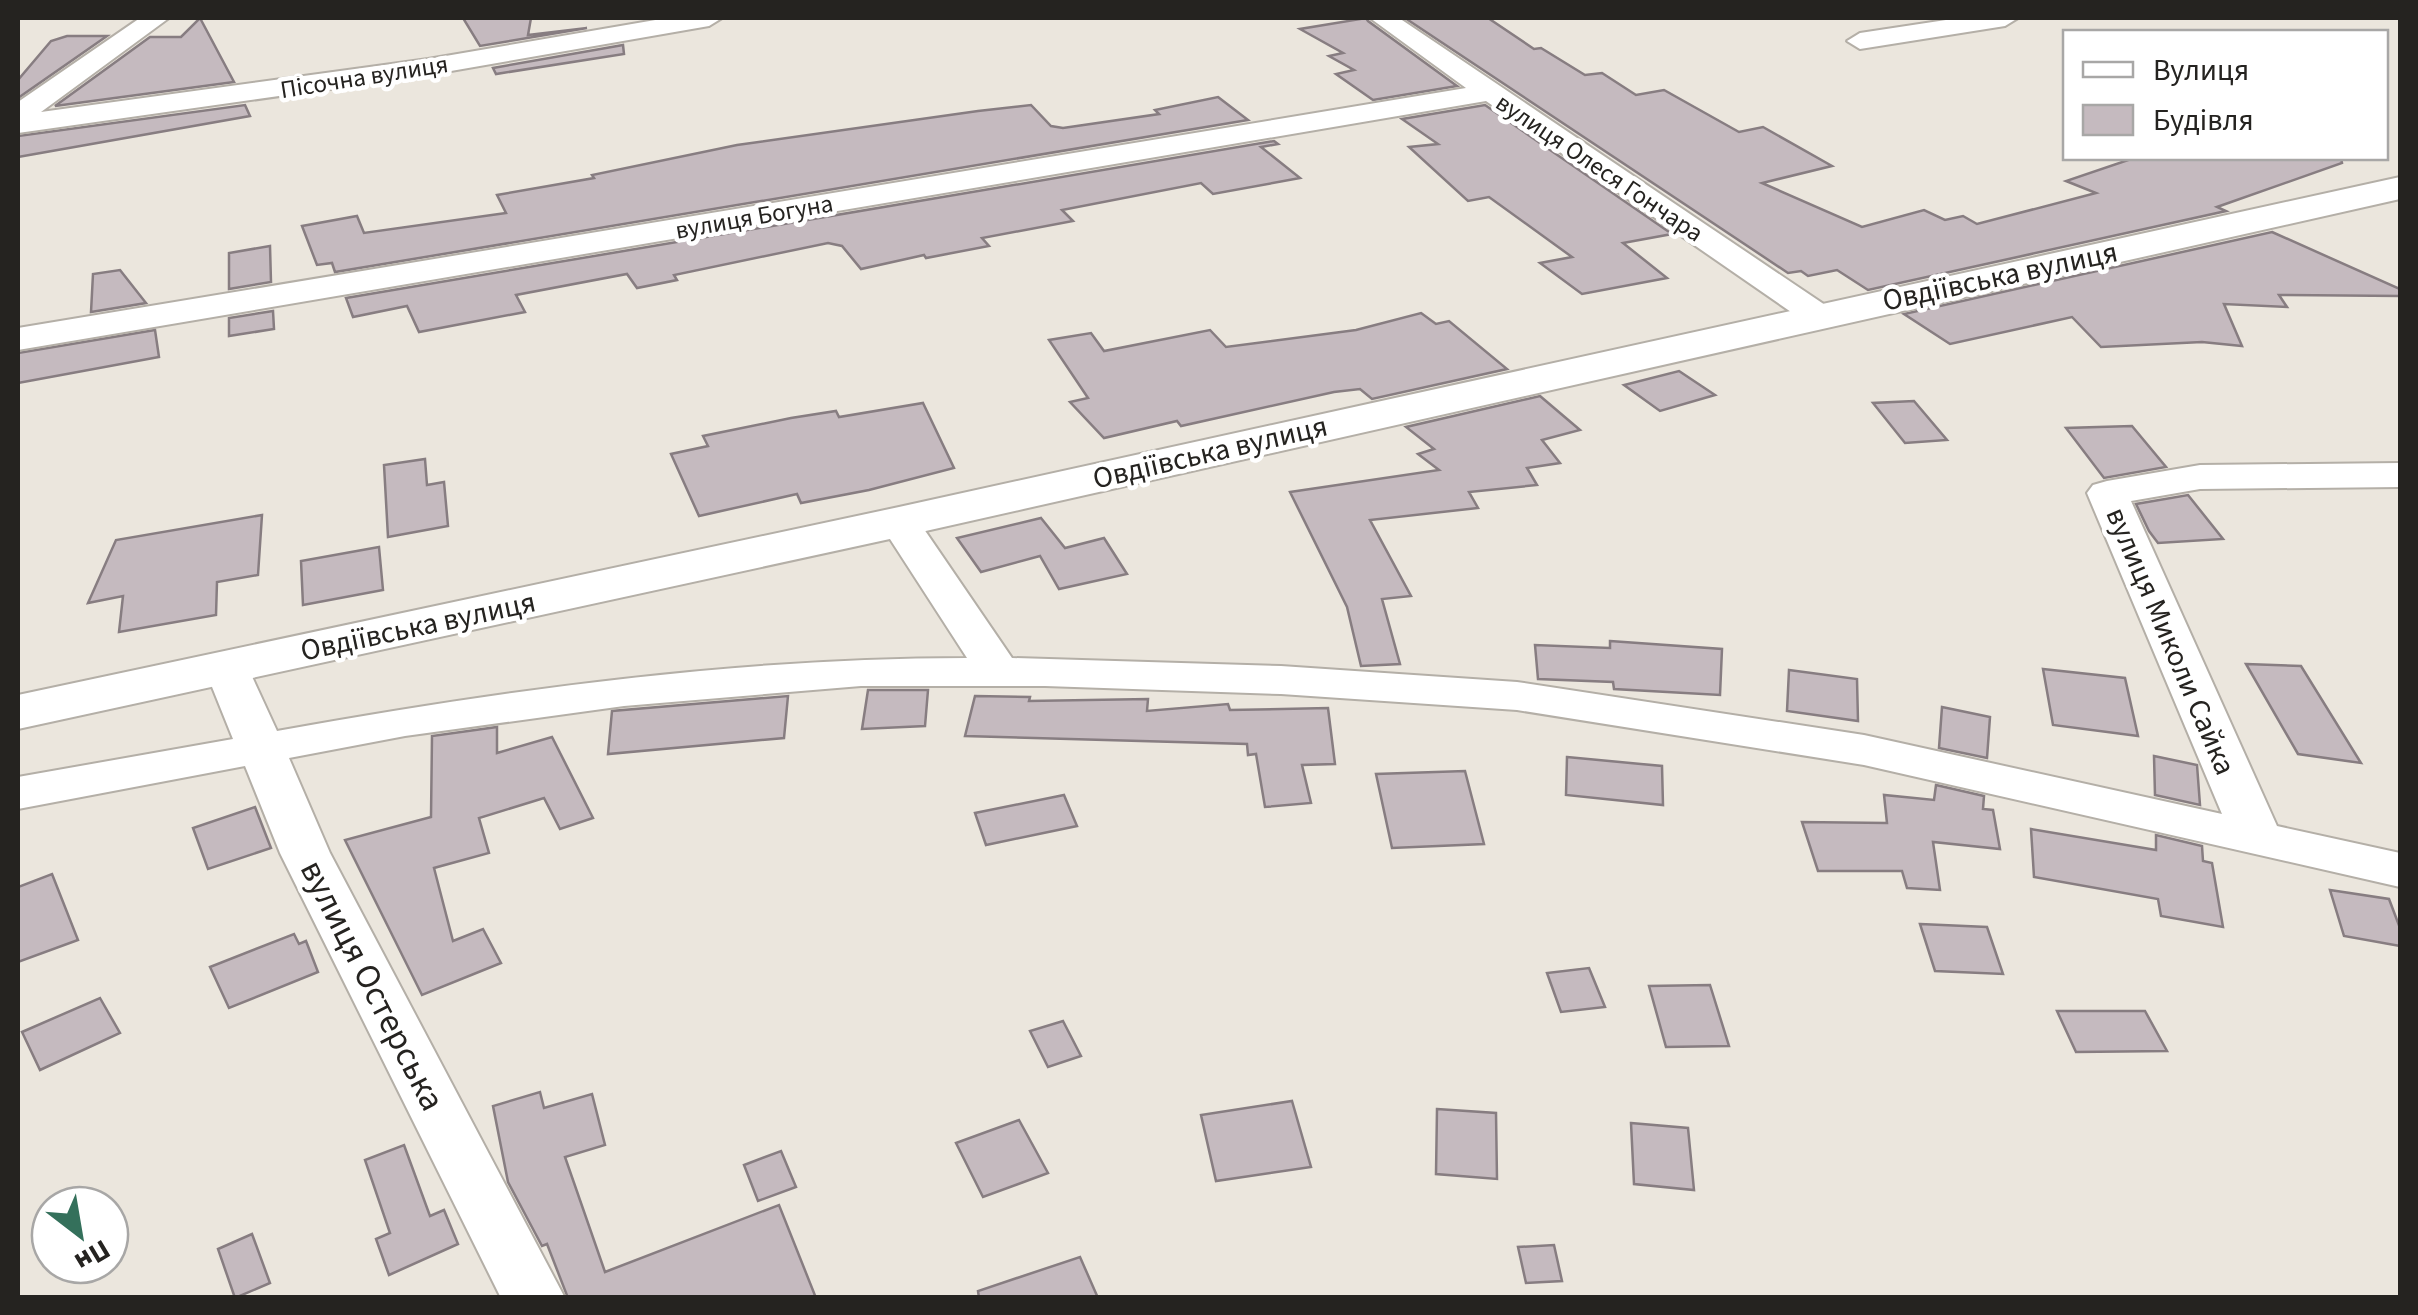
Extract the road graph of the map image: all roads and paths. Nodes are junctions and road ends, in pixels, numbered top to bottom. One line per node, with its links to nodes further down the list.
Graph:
1 (156, 18): 7 (street)
2 (709, 18): 8 (street, Пісочна вулиця)
3 (1383, 18): 6 (street, вулиця Олеся Гончара)
4 (2005, 18): 5 (street)
5 (1860, 41)
6 (1490, 92): 10 (street, вулиця Олеся Гончара); 11 (street, вулиця Богуна)
7 (18, 115)
8 (18, 124)
9 (2400, 188): 10 (main road, Овдіївська вулиця)
10 (1819, 316): 13 (main road, Овдіївська вулиця)
11 (18, 340)
12 (2400, 476): 19 (street, вулиця Миколи Сайка)
13 (899, 522): 14 (main road, Овдіївська вулиця); 15 (street)
14 (227, 667): 16 (main road, Овдіївська вулиця); 17 (street, вулиця Остерська)
15 (999, 672): 17 (street); 19 (street)
16 (18, 712)
17 (258, 746): 18 (street); 21 (street, вулиця Остерська)
18 (18, 793)
19 (2257, 838): 20 (street)
20 (2400, 870)
21 (532, 1298)

